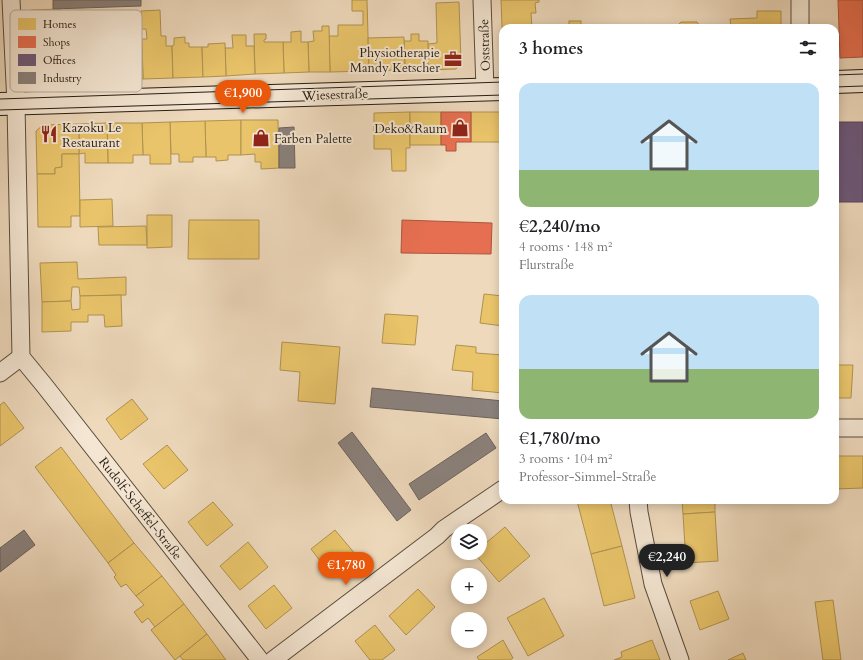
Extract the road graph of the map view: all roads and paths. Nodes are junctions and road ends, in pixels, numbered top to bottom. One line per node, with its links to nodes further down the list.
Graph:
1 (12, 0): 4 (street)
2 (482, 0): 9 (street, Oststraße)
3 (800, 0): 5 (street)
4 (12, 10)
5 (800, 24)
6 (10, 52): 10 (street)
7 (863, 81): 8 (street)
8 (839, 82)
9 (494, 89): 10 (street, Wiesestraße)
10 (8, 104): 11 (street)
11 (21, 358): 12 (street); 17 (street, Rudolf-Scheffel-Straße)
12 (0, 373)
13 (839, 428): 14 (street)
14 (863, 428)
15 (499, 492): 18 (street)
16 (638, 504): 19 (street)
17 (260, 660)
18 (273, 660)
19 (680, 660)

